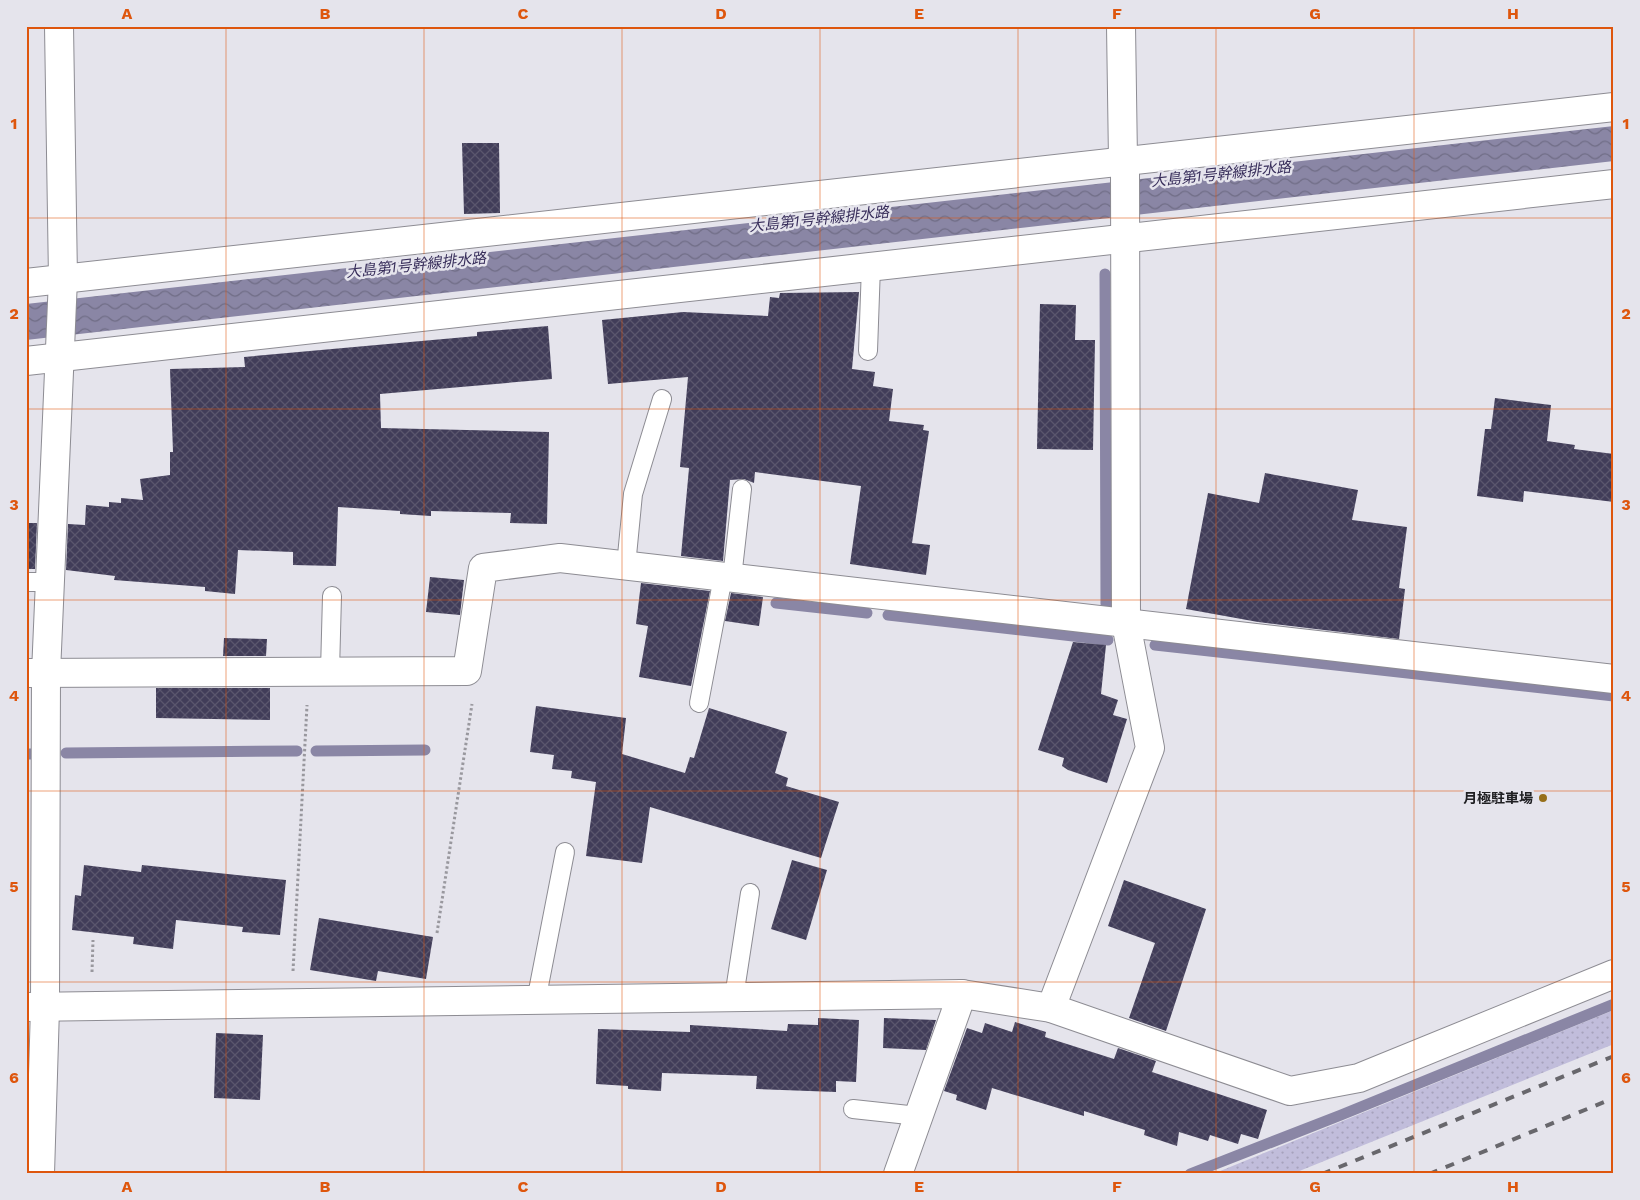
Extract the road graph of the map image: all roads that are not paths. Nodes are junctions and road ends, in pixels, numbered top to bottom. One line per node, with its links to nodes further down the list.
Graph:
1 (59, 26): 9 (street)
2 (1122, 26): 4 (street)
3 (1614, 107): 4 (street)
4 (1124, 166): 6 (street); 9 (street)
5 (1614, 184): 6 (street)
6 (1125, 231): 7 (street); 19 (street)
7 (872, 266): 10 (street); 11 (lane)
8 (26, 283): 9 (street)
9 (62, 284): 10 (street)
10 (61, 351): 12 (street); 17 (street)
11 (868, 351)
12 (26, 361)
13 (662, 399): 15 (lane)
14 (742, 489): 16 (lane)
15 (626, 566): 16 (street); 20 (street)
16 (728, 578): 19 (street); 23 (lane)
17 (38, 582): 21 (street)
18 (332, 596): 20 (lane)
19 (1126, 623): 22 (street); 31 (street)
20 (319, 671): 21 (street)
21 (36, 673): 30 (street)
22 (1614, 679)
23 (699, 704)
24 (565, 852): 29 (lane)
25 (750, 893): 28 (lane)
26 (1614, 974): 31 (street)
27 (962, 994): 28 (street); 31 (street); 33 (street)
28 (734, 998): 29 (street)
29 (536, 1000): 30 (street)
30 (35, 1008): 34 (street)
31 (1051, 1008)
32 (853, 1109): 33 (lane)
33 (918, 1116): 35 (street)
34 (40, 1174)
35 (898, 1174)

